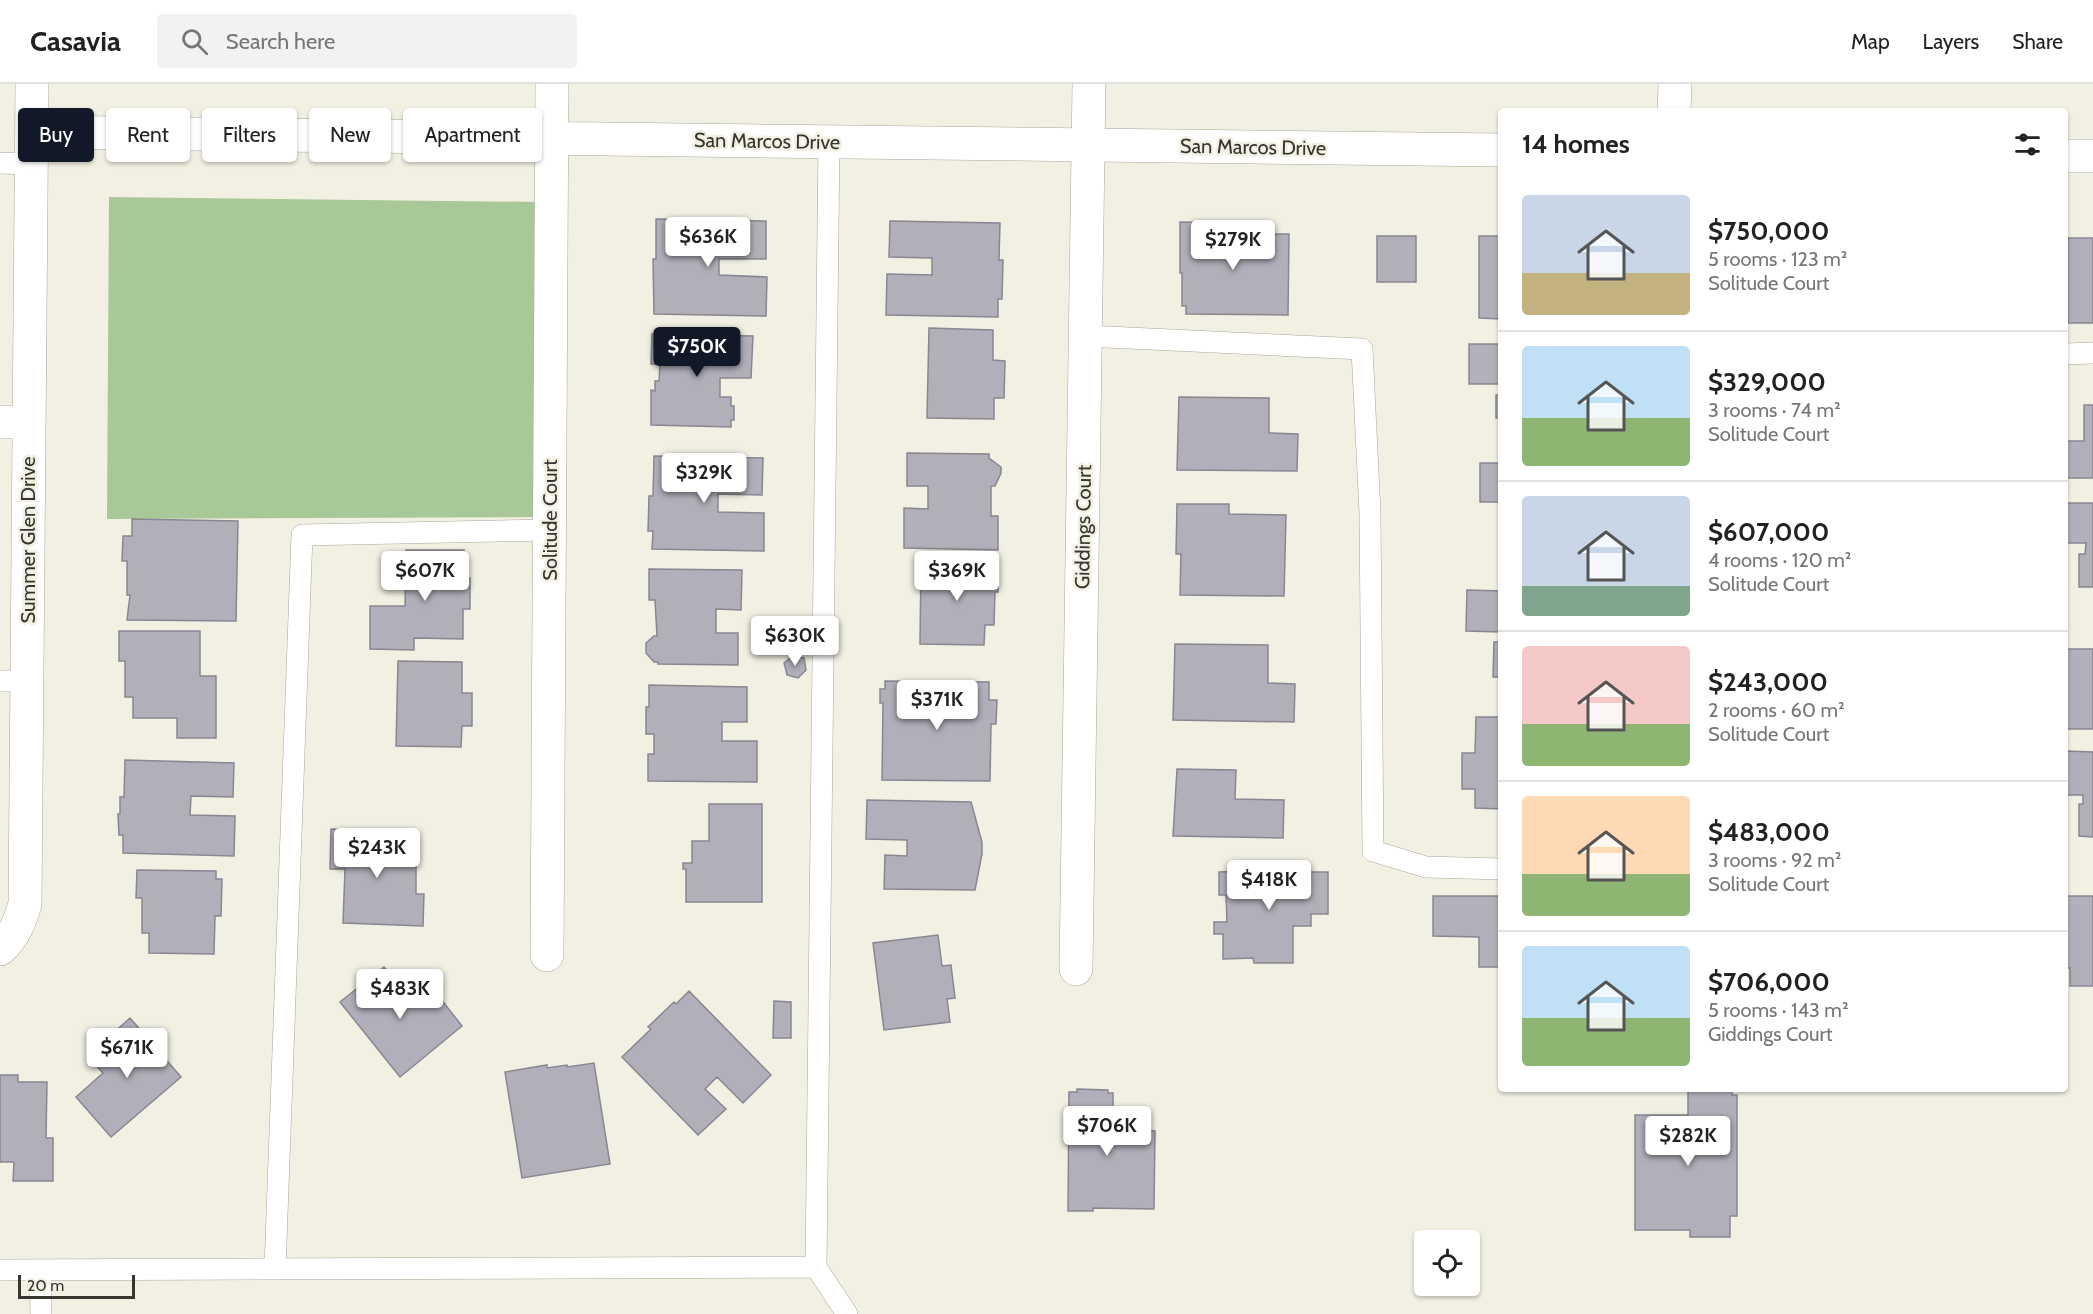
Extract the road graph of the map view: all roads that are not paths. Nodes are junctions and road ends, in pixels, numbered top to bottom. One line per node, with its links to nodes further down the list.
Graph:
1 (32, 84): 5 (street, Summer Glen Drive)
2 (552, 84): 7 (street, Solitude Court)
3 (1089, 84): 9 (street, Giddings Court)
4 (1675, 84): 6 (street)
5 (28, 108)
6 (1674, 108)
7 (552, 138): 8 (street, San Marcos Drive); 11 (street, San Marcos Drive); 19 (street, Solitude Court)
8 (829, 141): 9 (street, San Marcos Drive); 25 (lane)
9 (1088, 145): 10 (street, San Marcos Drive); 15 (street, Giddings Court)
10 (1498, 150)
11 (94, 151)
12 (2068, 156): 13 (street)
13 (2093, 156)
14 (21, 162): 18 (street, Summer Glen Drive)
15 (1086, 336): 21 (lane); 24 (street, Giddings Court)
16 (2093, 353): 17 (lane)
17 (2068, 354)
18 (15, 422): 20 (street, Summer Glen Drive)
19 (550, 530): 23 (street, Solitude Court); 26 (lane)
20 (14, 681): 22 (street, Summer Glen Drive)
21 (1498, 869)
22 (4, 946)
23 (547, 956)
24 (1076, 969)
25 (816, 1267): 26 (lane); 30 (lane)
26 (275, 1269): 28 (lane)
27 (0, 1270): 28 (lane)
28 (40, 1270): 29 (lane)
29 (41, 1314)
30 (847, 1314)

